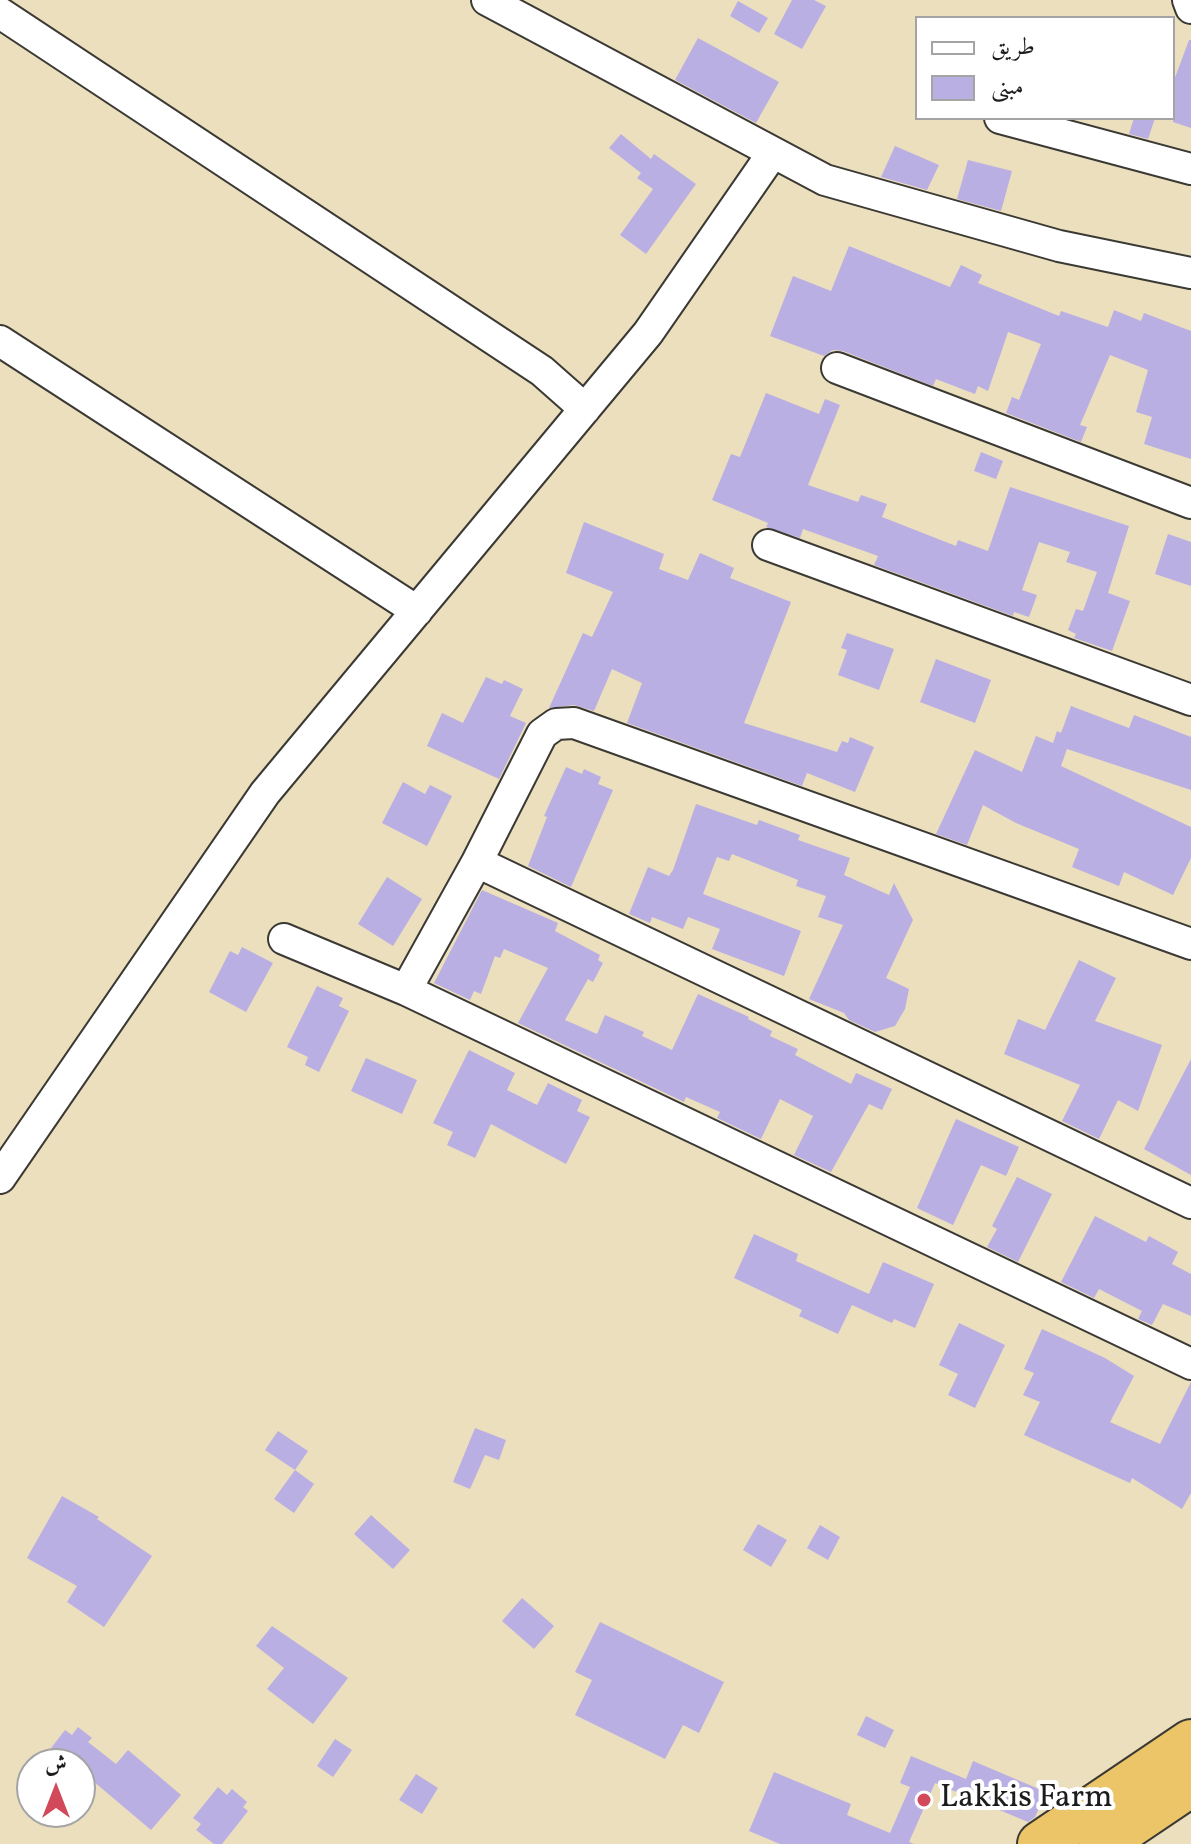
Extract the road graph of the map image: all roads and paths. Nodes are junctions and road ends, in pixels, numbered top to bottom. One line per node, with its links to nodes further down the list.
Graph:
1 (487, 0): 6 (street)
2 (1188, 0): 3 (street)
3 (1191, 8)
4 (0, 13): 11 (street)
5 (1007, 120): 7 (street)
6 (772, 154): 8 (street); 11 (street)
7 (1191, 169)
8 (1191, 273)
9 (0, 341): 14 (street)
10 (837, 368): 12 (street)
11 (585, 409): 14 (street)
12 (1191, 503)
13 (768, 545): 15 (street)
14 (417, 611): 20 (street)
15 (1191, 700)
16 (477, 862): 18 (street); 19 (street); 21 (street)
17 (284, 939): 19 (street)
18 (1191, 944)
19 (406, 990): 22 (street)
20 (0, 1178)
21 (1191, 1203)
22 (1191, 1364)
23 (1191, 1742): 25 (highway)
24 (1191, 1784): 26 (highway)
25 (1040, 1844)
26 (1102, 1844)

